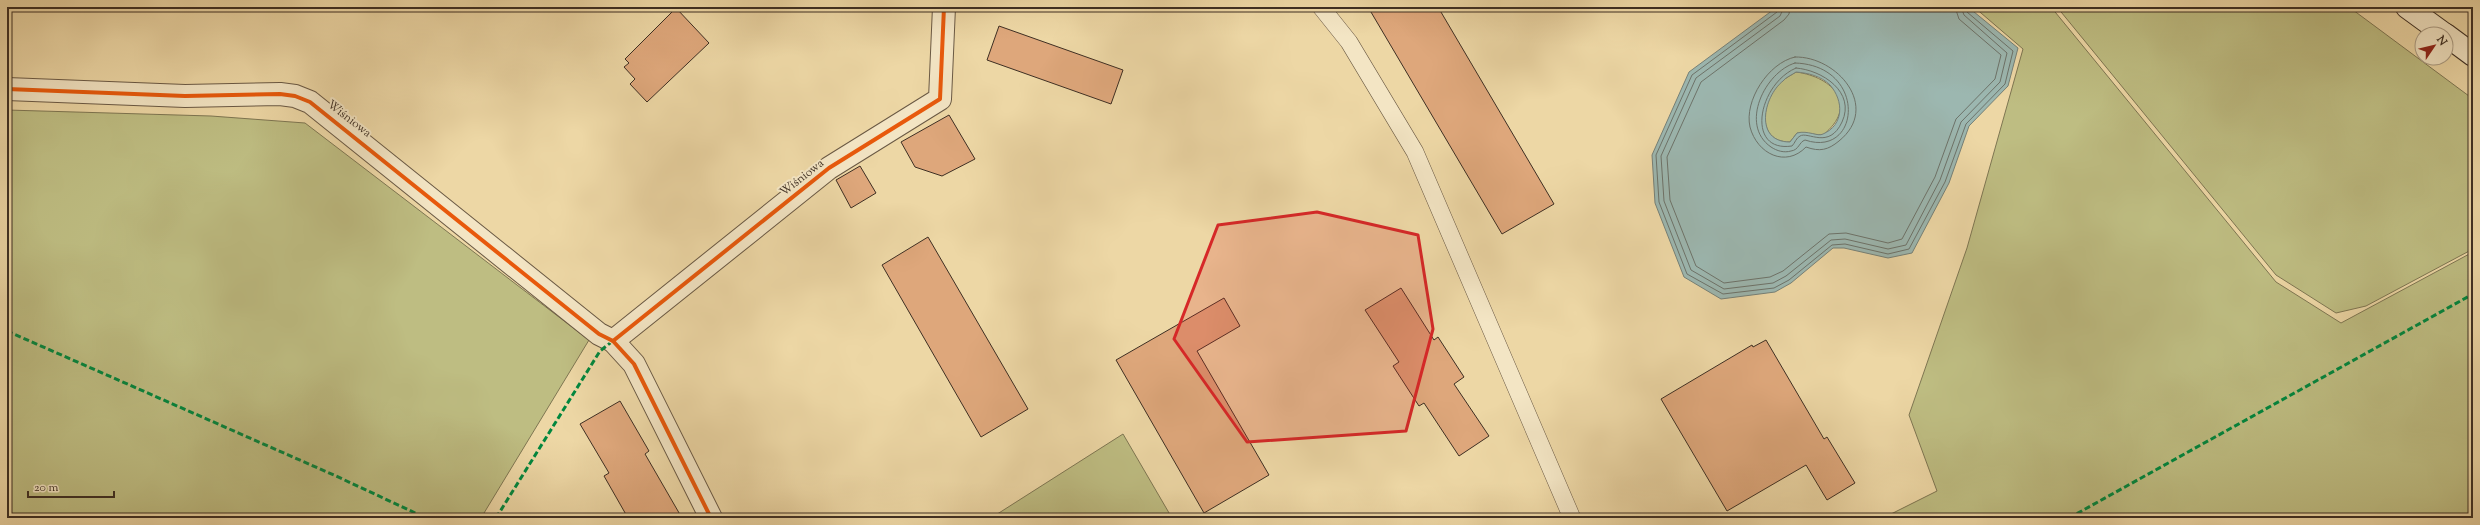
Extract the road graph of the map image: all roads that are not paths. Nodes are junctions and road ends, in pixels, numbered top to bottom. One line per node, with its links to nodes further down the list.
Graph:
1 (944, 7): 10 (street, Wiśniowa)
2 (1321, 7): 7 (lane)
3 (1336, 7): 7 (lane)
4 (2407, 7): 5 (street)
5 (2433, 26)
6 (2454, 41): 8 (street)
7 (1350, 42): 12 (lane)
8 (2473, 55)
9 (7, 89): 10 (street, Wiśniowa)
10 (613, 342): 11 (street, Wiśniowa)
11 (711, 518)
12 (1572, 518)

